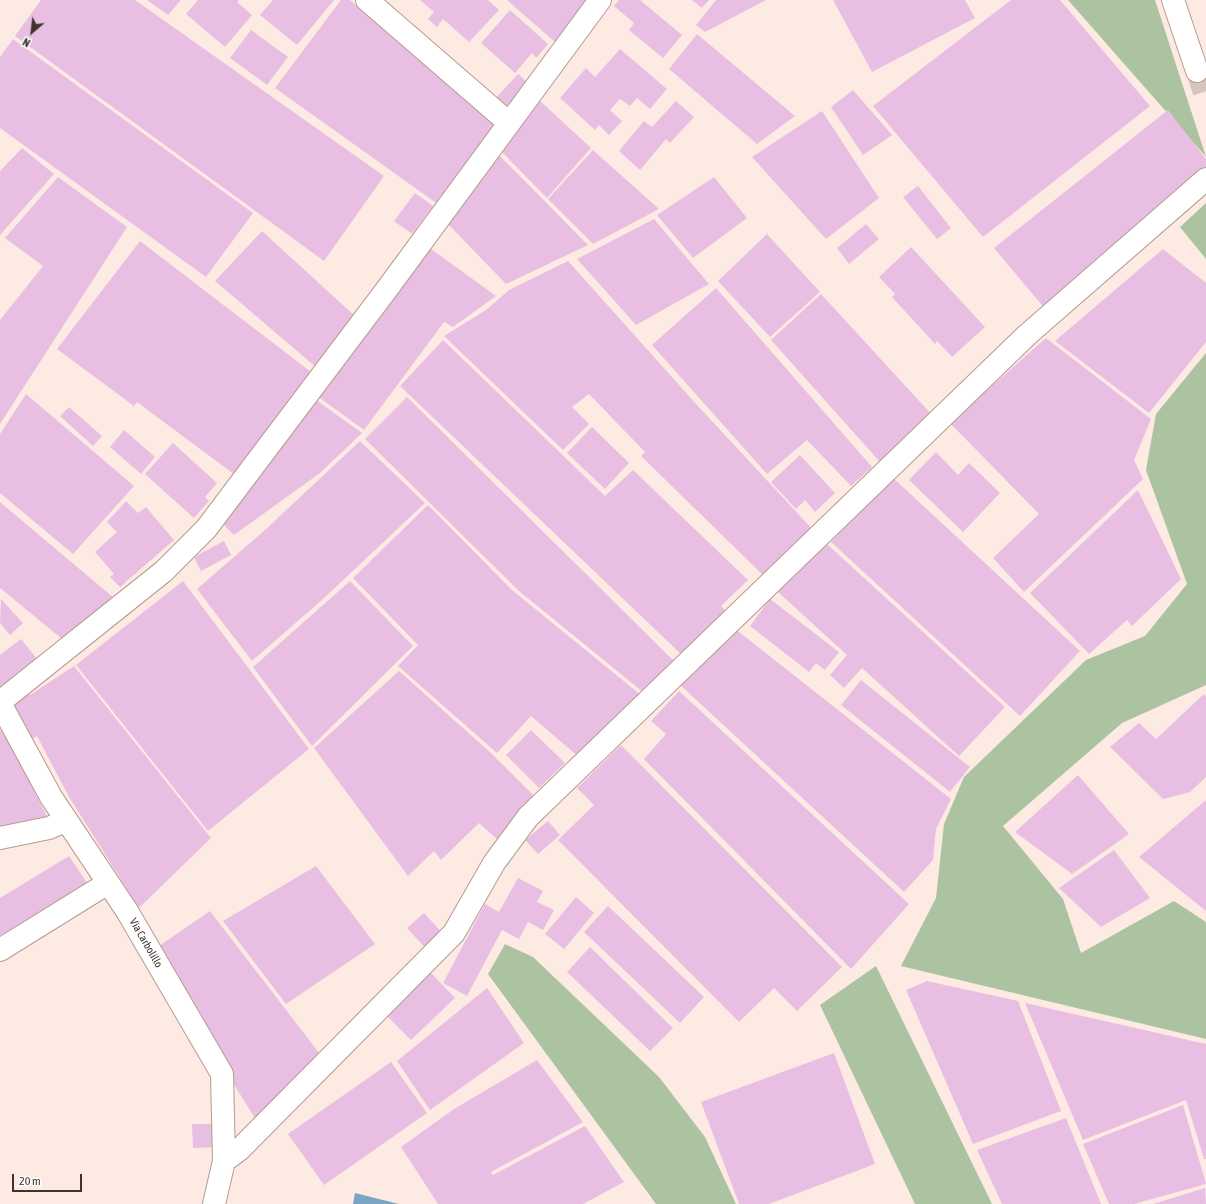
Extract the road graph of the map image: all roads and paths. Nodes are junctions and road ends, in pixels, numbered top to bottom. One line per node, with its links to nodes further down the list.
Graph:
1 (367, 0): 5 (street)
2 (600, 0): 5 (street)
3 (1173, 0): 4 (street)
4 (1197, 72)
5 (509, 123): 7 (street)
6 (1206, 179): 12 (street)
7 (0, 702): 8 (street, Via Carbolillo)
8 (65, 821): 9 (street); 10 (street, Via Carbolillo)
9 (0, 838)
10 (108, 883): 11 (street); 12 (street, Via Carbolillo)
11 (0, 950)
12 (224, 1161): 13 (street, Via Carbolillo)
13 (214, 1204)

